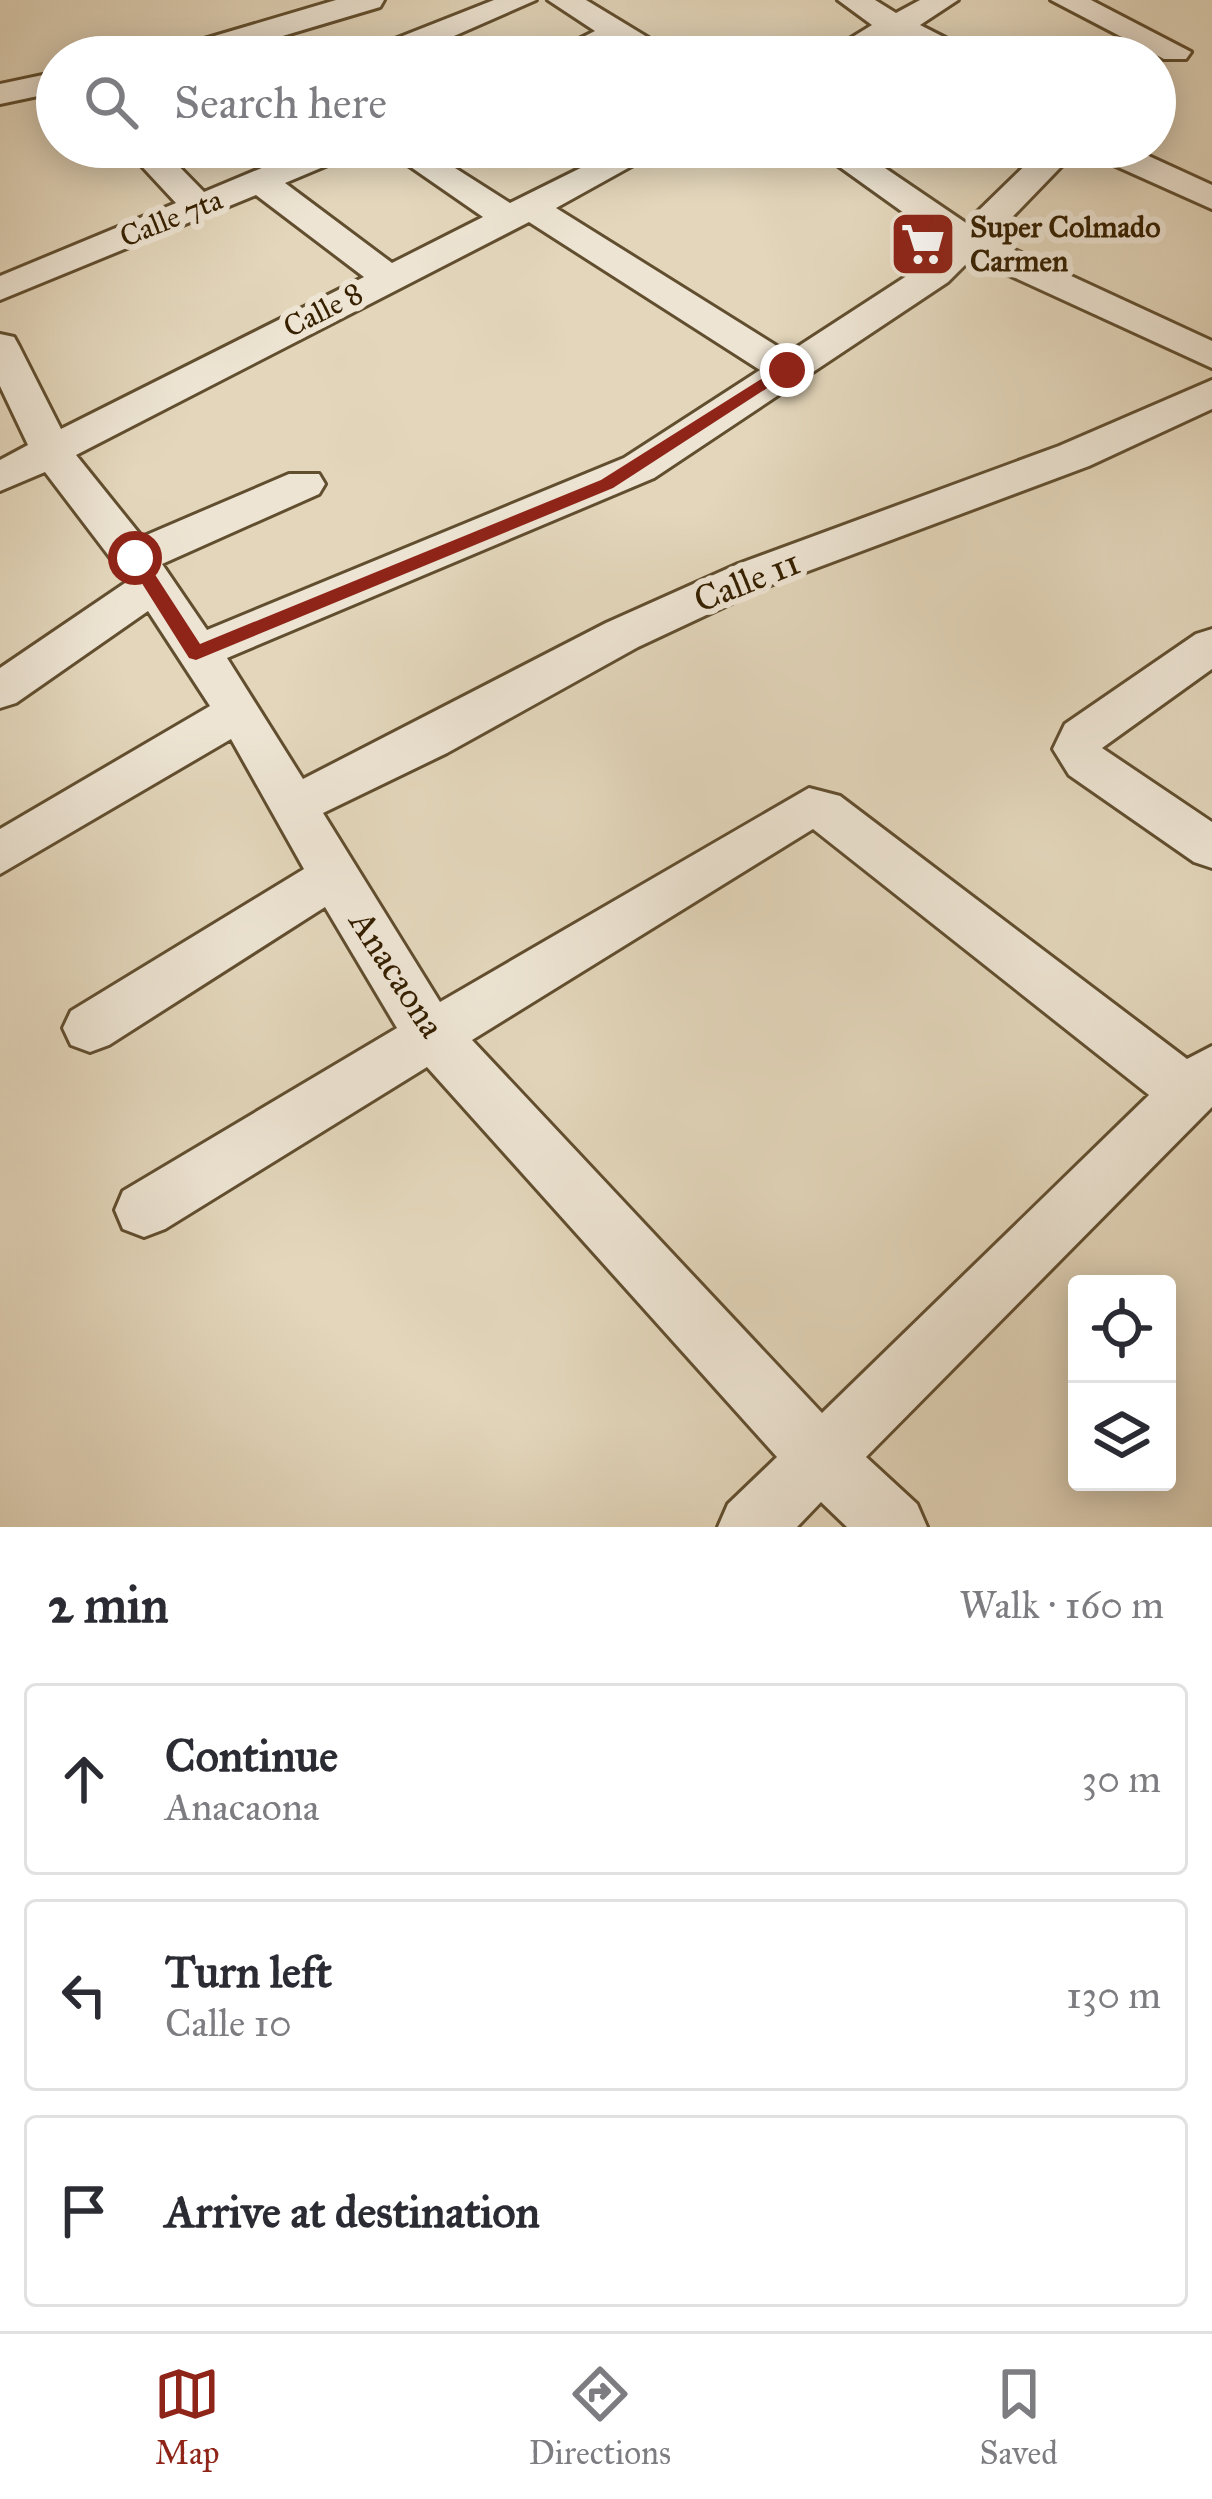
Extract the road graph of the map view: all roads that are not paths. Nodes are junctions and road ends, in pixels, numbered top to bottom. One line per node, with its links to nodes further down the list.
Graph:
1 (257, 0): 8 (street)
2 (369, 0): 8 (street)
3 (521, 0): 13 (street)
4 (563, 0): 11 (street)
5 (853, 0): 9 (street)
6 (943, 0): 9 (street)
7 (1066, 0): 18 (street)
8 (286, 26): 12 (street)
9 (896, 26): 16 (street); 17 (street)
10 (1212, 31): 19 (street)
11 (618, 33): 14 (street); 15 (street)
12 (251, 36)
13 (431, 36)
14 (611, 36)
15 (624, 36)
16 (877, 36)
17 (919, 36)
18 (1125, 36)
19 (1176, 53)
20 (36, 86): 21 (street)
21 (0, 94)
22 (161, 168): 31 (street)
23 (292, 168): 29 (street, Calle 7ta)
24 (438, 168): 32 (street)
25 (607, 168): 32 (street, Calle 8)
26 (865, 168): 33 (street)
27 (1042, 168): 33 (street)
28 (1147, 168): 30 (street)
29 (260, 181): 31 (street, Calle 7ta); 34 (street)
30 (1212, 198)
31 (199, 207): 35 (street, Calle 7ta)
32 (519, 212): 34 (street, Calle 8); 38 (street)
33 (968, 242): 37 (street); 38 (street)
34 (388, 278): 40 (street, Calle 8)
35 (0, 289)
36 (0, 346): 40 (street, Anacaona)
37 (1212, 356)
38 (787, 370): 45 (street)
39 (1212, 393): 48 (street, Calle 11)
40 (53, 454): 41 (street, Calle 8); 43 (street, Anacaona)
41 (0, 477)
42 (304, 484): 43 (street)
43 (145, 571): 45 (street, Anacaona); 46 (street)
44 (1212, 646): 49 (street)
45 (196, 653): 47 (street, Anacaona)
46 (0, 692)
47 (239, 712): 48 (street, Anacaona); 50 (street)
48 (297, 804): 51 (street, Anacaona)
49 (1212, 848)
50 (0, 854)
51 (335, 875): 52 (street); 53 (street, Anacaona)
52 (90, 1028)
53 (431, 1033): 54 (street); 55 (street); 56 (street, Anacaona)
54 (1200, 1082): 56 (street)
55 (144, 1210)
56 (819, 1456): 57 (street); 58 (street, Anacaona)
57 (751, 1527)
58 (894, 1527)

